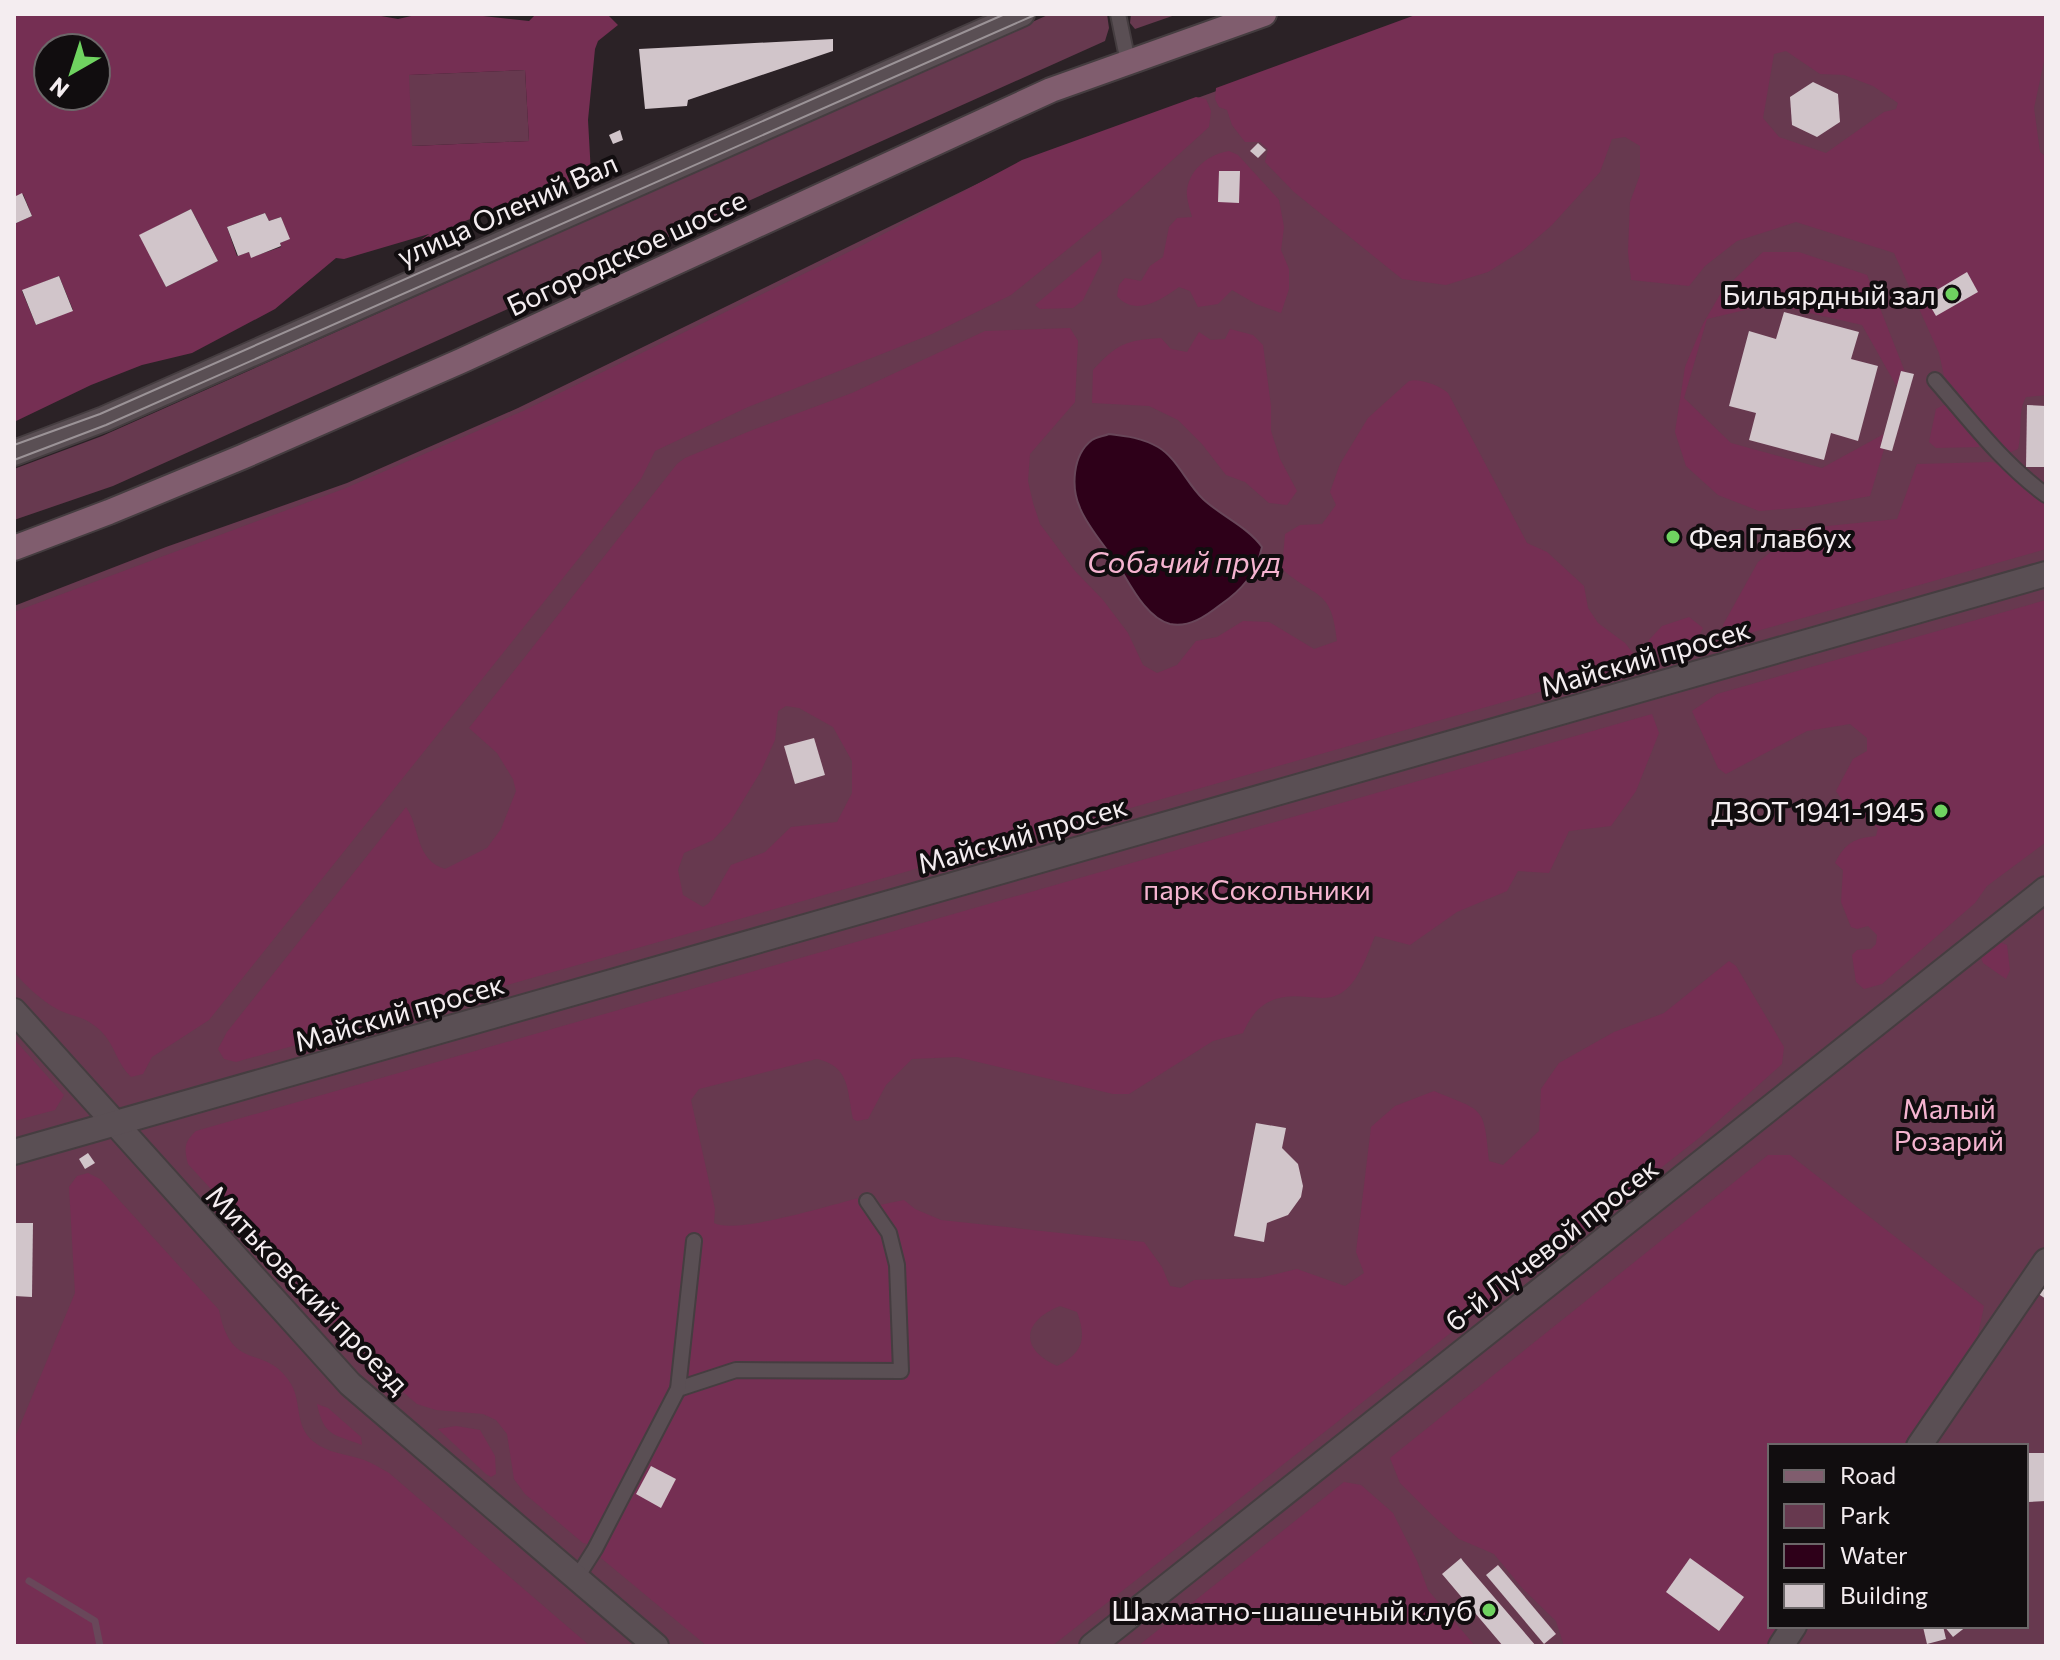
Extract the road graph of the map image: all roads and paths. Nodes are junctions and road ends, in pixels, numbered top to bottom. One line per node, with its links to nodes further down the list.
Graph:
1 (1022, 14): 7 (street, улица Олений Вал)
2 (1118, 14): 5 (lane)
3 (1264, 14): 4 (main road, Богородское шоссе)
4 (1213, 22): 5 (main road, Богородское шоссе)
5 (1128, 62): 9 (main road, Богородское шоссе)
6 (1935, 380): 8 (lane)
7 (14, 453)
8 (2046, 495)
9 (14, 548)
10 (2046, 574): 13 (street, Майский просек)
11 (2046, 889): 23 (street, 6-й Лучевой просек)
12 (14, 1011): 13 (street, Митьковский проезд)
13 (113, 1124): 14 (street, Майский просек); 20 (street, Митьковский проезд)
14 (14, 1152)
15 (867, 1201): 18 (lane)
16 (694, 1241): 18 (lane)
17 (2046, 1261): 19 (street)
18 (678, 1389): 20 (lane)
19 (1920, 1444)
20 (576, 1579): 22 (street, Митьковский проезд)
21 (1793, 1628): 24 (street)
22 (656, 1646)
23 (1092, 1646)
24 (1781, 1646)

